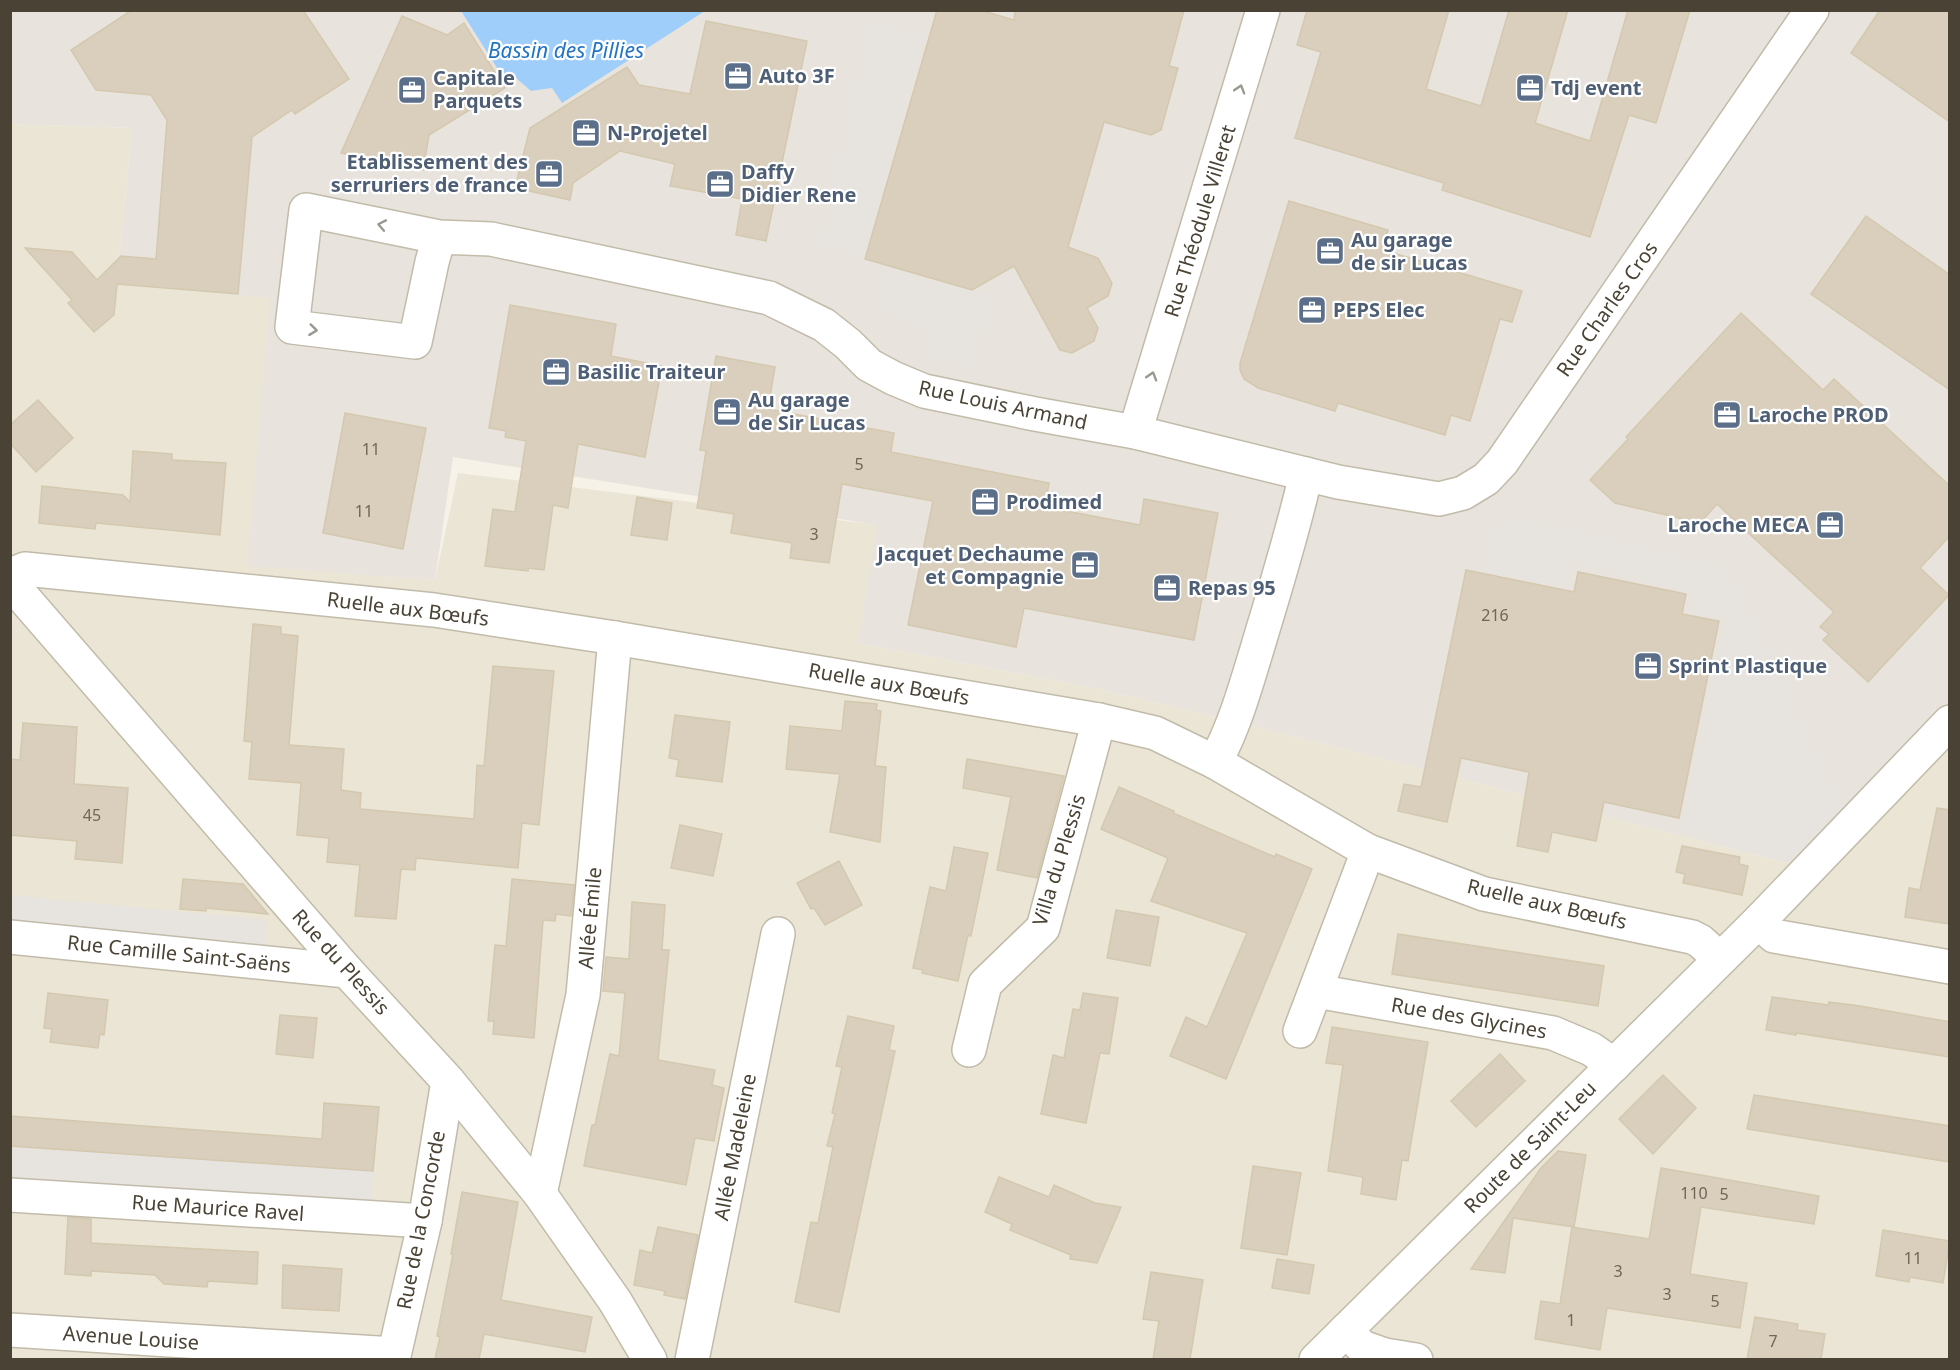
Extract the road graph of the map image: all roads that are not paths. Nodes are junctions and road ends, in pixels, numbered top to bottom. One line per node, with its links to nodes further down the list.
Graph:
1 (1263, 10): 4 (street, Rue Théodule Villeret, one-way to 1)
2 (1812, 10): 6 (street, Rue Charles Cros)
3 (439, 237): 3 (street, Rue Louis Armand, one-way to 3); 4 (street, Rue Louis Armand)
4 (1136, 432): 5 (street, Rue Louis Armand)
5 (1306, 474): 6 (street, Rue Louis Armand); 12 (street)
6 (1338, 482)
7 (10, 575): 9 (street, Ruelle aux Bœufs)
8 (10, 582): 19 (street, Rue du Plessis)
9 (615, 638): 10 (street, Ruelle aux Bœufs); 25 (street, Allée Émile)
10 (1099, 720): 12 (street, Ruelle aux Bœufs); 22 (street, Villa du Plessis)
11 (1950, 722): 14 (street, Route de Saint-Leu)
12 (1215, 762): 13 (street, Ruelle aux Bœufs)
13 (1368, 851): 17 (street, Ruelle aux Bœufs); 20 (street)
14 (1752, 928): 17 (street, Route de Saint-Leu); 18 (street)
15 (778, 934): 32 (street, Allée Madeleine)
16 (10, 937): 19 (street, Rue Camille Saint-Saëns)
17 (1720, 959): 23 (street, Route de Saint-Leu)
18 (1950, 967)
19 (347, 971): 24 (street, Rue du Plessis)
20 (1316, 991): 21 (street); 23 (street, Rue des Glycines)
21 (1300, 1031)
22 (969, 1050)
23 (1614, 1065): 29 (street, Route de Saint-Leu)
24 (448, 1081): 25 (street, Rue du Plessis); 27 (street, Rue de la Concorde)
25 (540, 1194): 31 (street, Rue du Plessis)
26 (10, 1195): 27 (street, Rue Maurice Ravel)
27 (424, 1221): 30 (street, Rue de la Concorde)
28 (10, 1330): 30 (street, Avenue Louise)
29 (1346, 1330): 33 (street, Route de Saint-Leu); 34 (street)
30 (394, 1357)
31 (650, 1359)
32 (693, 1359)
33 (1316, 1359)
34 (1416, 1359)

